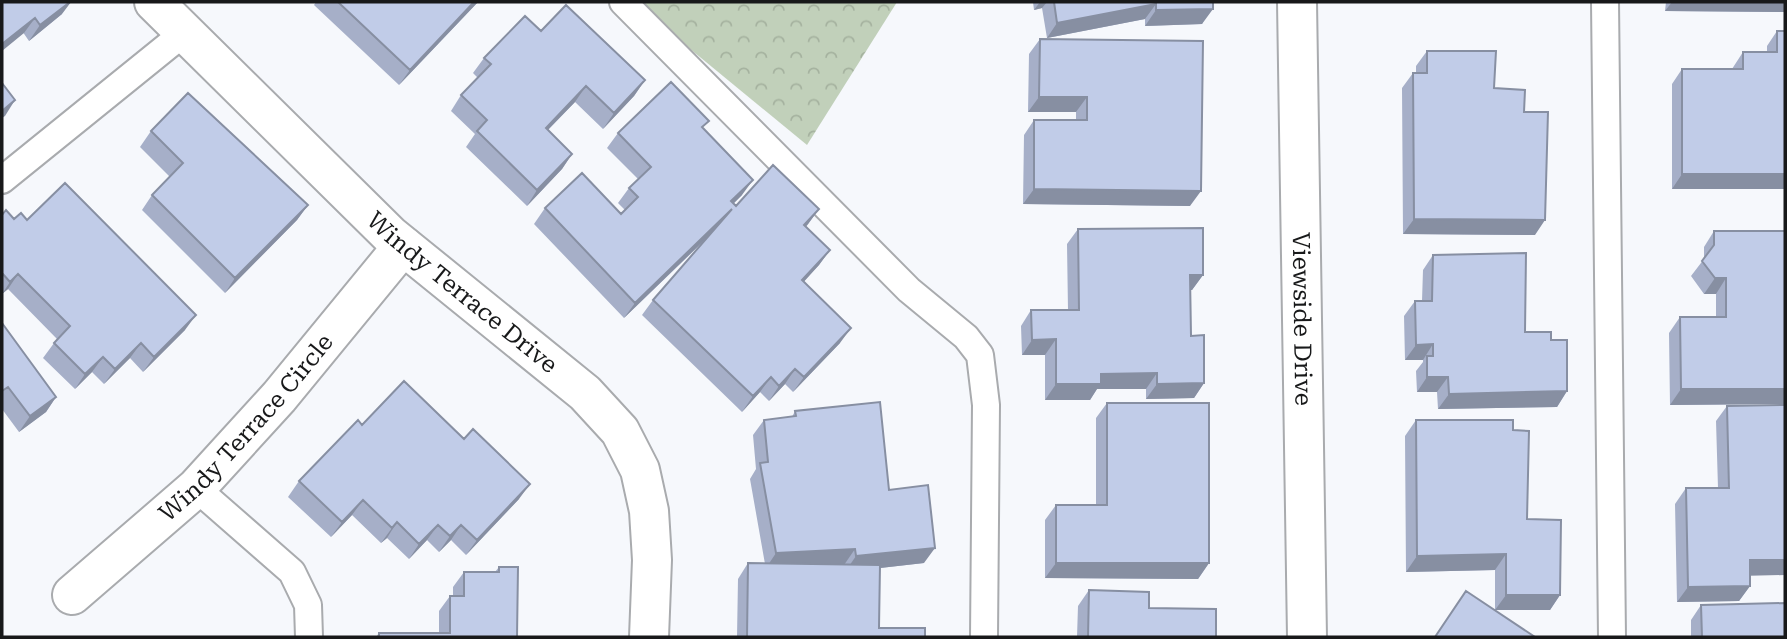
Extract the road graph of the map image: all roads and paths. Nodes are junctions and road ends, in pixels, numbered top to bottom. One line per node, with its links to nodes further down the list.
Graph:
1 (154, 2): 5 (street, Windy Terrace Drive)
2 (623, 2): 12 (lane)
3 (1297, 2): 13 (street, Viewside Drive)
4 (1605, 2): 14 (lane)
5 (185, 32): 6 (lane); 7 (street, Windy Terrace Drive)
6 (2, 180)
7 (403, 246): 8 (street, Windy Terrace Circle); 11 (street, Windy Terrace Drive)
8 (196, 488): 9 (street, Windy Terrace Circle); 10 (lane)
9 (72, 595)
10 (309, 637)
11 (649, 637)
12 (984, 637)
13 (1307, 637)
14 (1612, 637)

